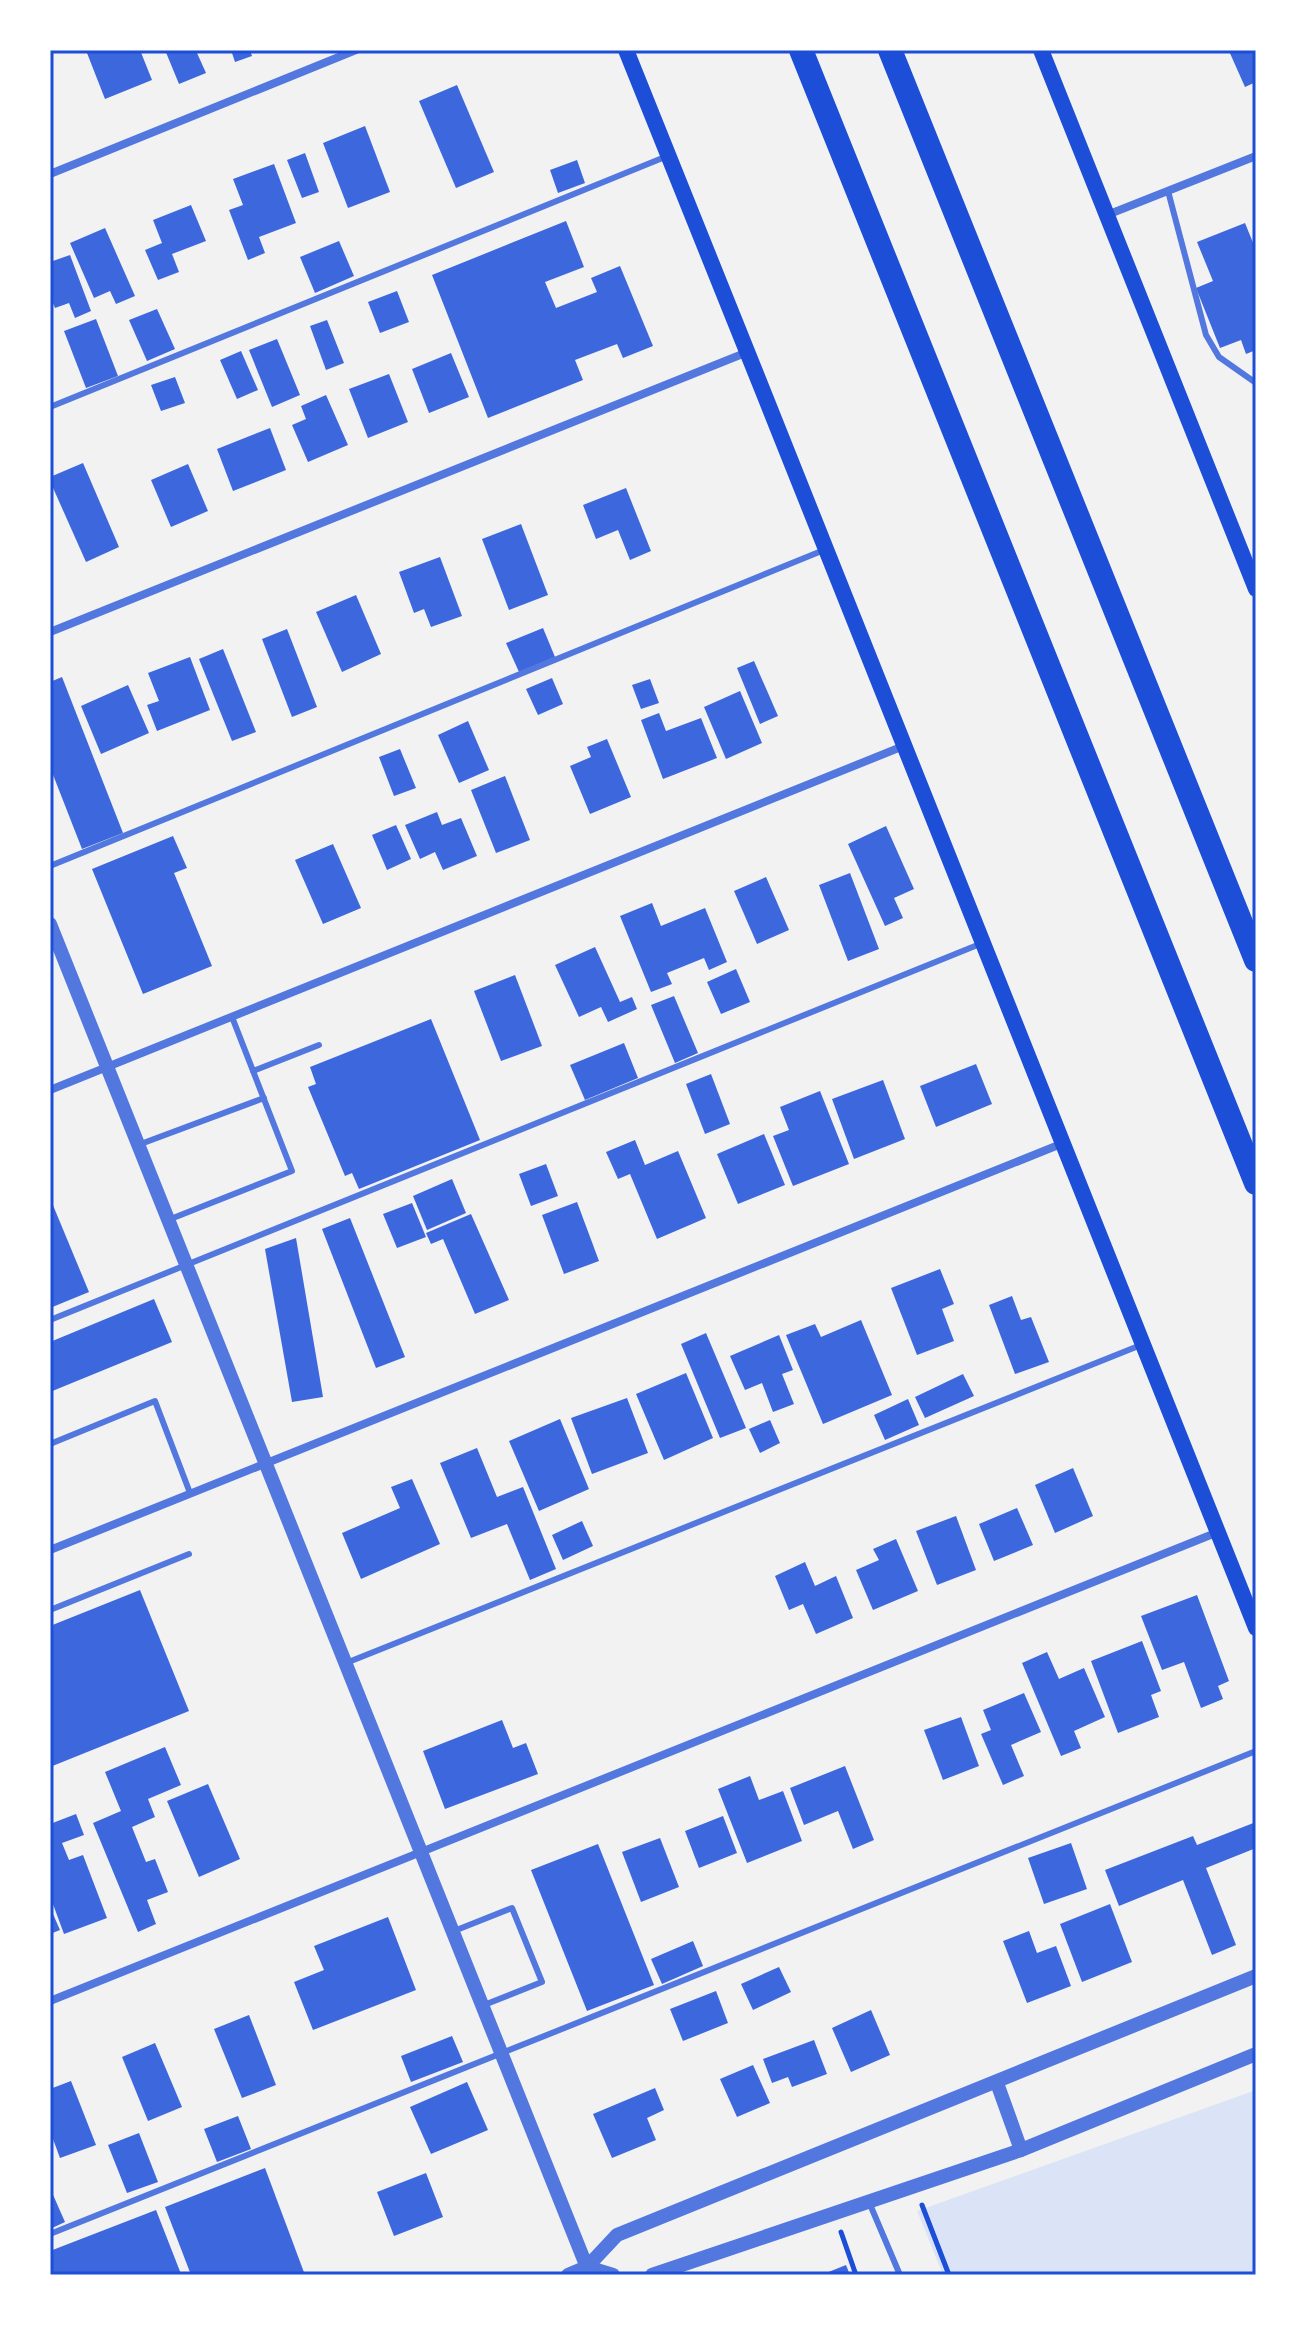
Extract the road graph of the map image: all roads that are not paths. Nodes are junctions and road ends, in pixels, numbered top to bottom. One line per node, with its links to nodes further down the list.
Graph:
1 (356, 50): 8 (street)
2 (626, 50): 6 (main road)
3 (801, 50): 30 (highway)
4 (890, 50): 21 (highway)
5 (1041, 50): 10 (main road)
6 (668, 156): 11 (main road); 13 (lane)
7 (1256, 156): 9 (street)
8 (50, 174)
9 (1168, 191): 10 (street); 12 (lane)
10 (1107, 215): 15 (main road)
11 (745, 353): 14 (main road); 16 (street)
12 (1256, 383)
13 (50, 407)
14 (828, 548): 17 (main road); 18 (lane)
15 (1256, 589)
16 (50, 632)
17 (907, 745): 20 (main road); 22 (street)
18 (50, 866)
19 (50, 924): 24 (street)
20 (983, 943): 28 (main road); 32 (lane)
21 (1256, 960)
22 (232, 1017): 24 (street); 25 (lane)
23 (319, 1045): 25 (lane)
24 (107, 1067): 26 (street); 29 (street)
25 (253, 1071): 27 (lane)
26 (50, 1090)
27 (264, 1098): 29 (lane); 31 (lane)
28 (1061, 1144): 34 (main road); 36 (street)
29 (138, 1145): 31 (street)
30 (1256, 1183)
31 (168, 1220): 32 (street)
32 (186, 1265): 33 (lane); 36 (street)
33 (50, 1320)
34 (1141, 1345): 38 (main road); 43 (lane)
35 (50, 1444): 37 (lane)
36 (267, 1463): 37 (street); 43 (street)
37 (190, 1493): 39 (street)
38 (1218, 1532): 42 (main road); 45 (street)
39 (50, 1550)
40 (189, 1554): 41 (lane)
41 (50, 1610)
42 (1256, 1628)
43 (346, 1663): 45 (street)
44 (1256, 1751): 50 (lane)
45 (422, 1851): 46 (street); 48 (street)
46 (454, 1931): 49 (street); 49 (lane)
47 (1256, 1976): 52 (street)
48 (50, 2001)
49 (484, 2005): 50 (street)
50 (503, 2053): 55 (lane); 56 (street)
51 (1256, 2054): 53 (street)
52 (997, 2083): 53 (street); 56 (street)
53 (1021, 2150): 54 (street)
54 (869, 2202): 59 (street); 60 (lane)
55 (50, 2234)
56 (589, 2271): 57 (street); 58 (street)
57 (568, 2275)
58 (613, 2275)
59 (652, 2275)
60 (900, 2275)

